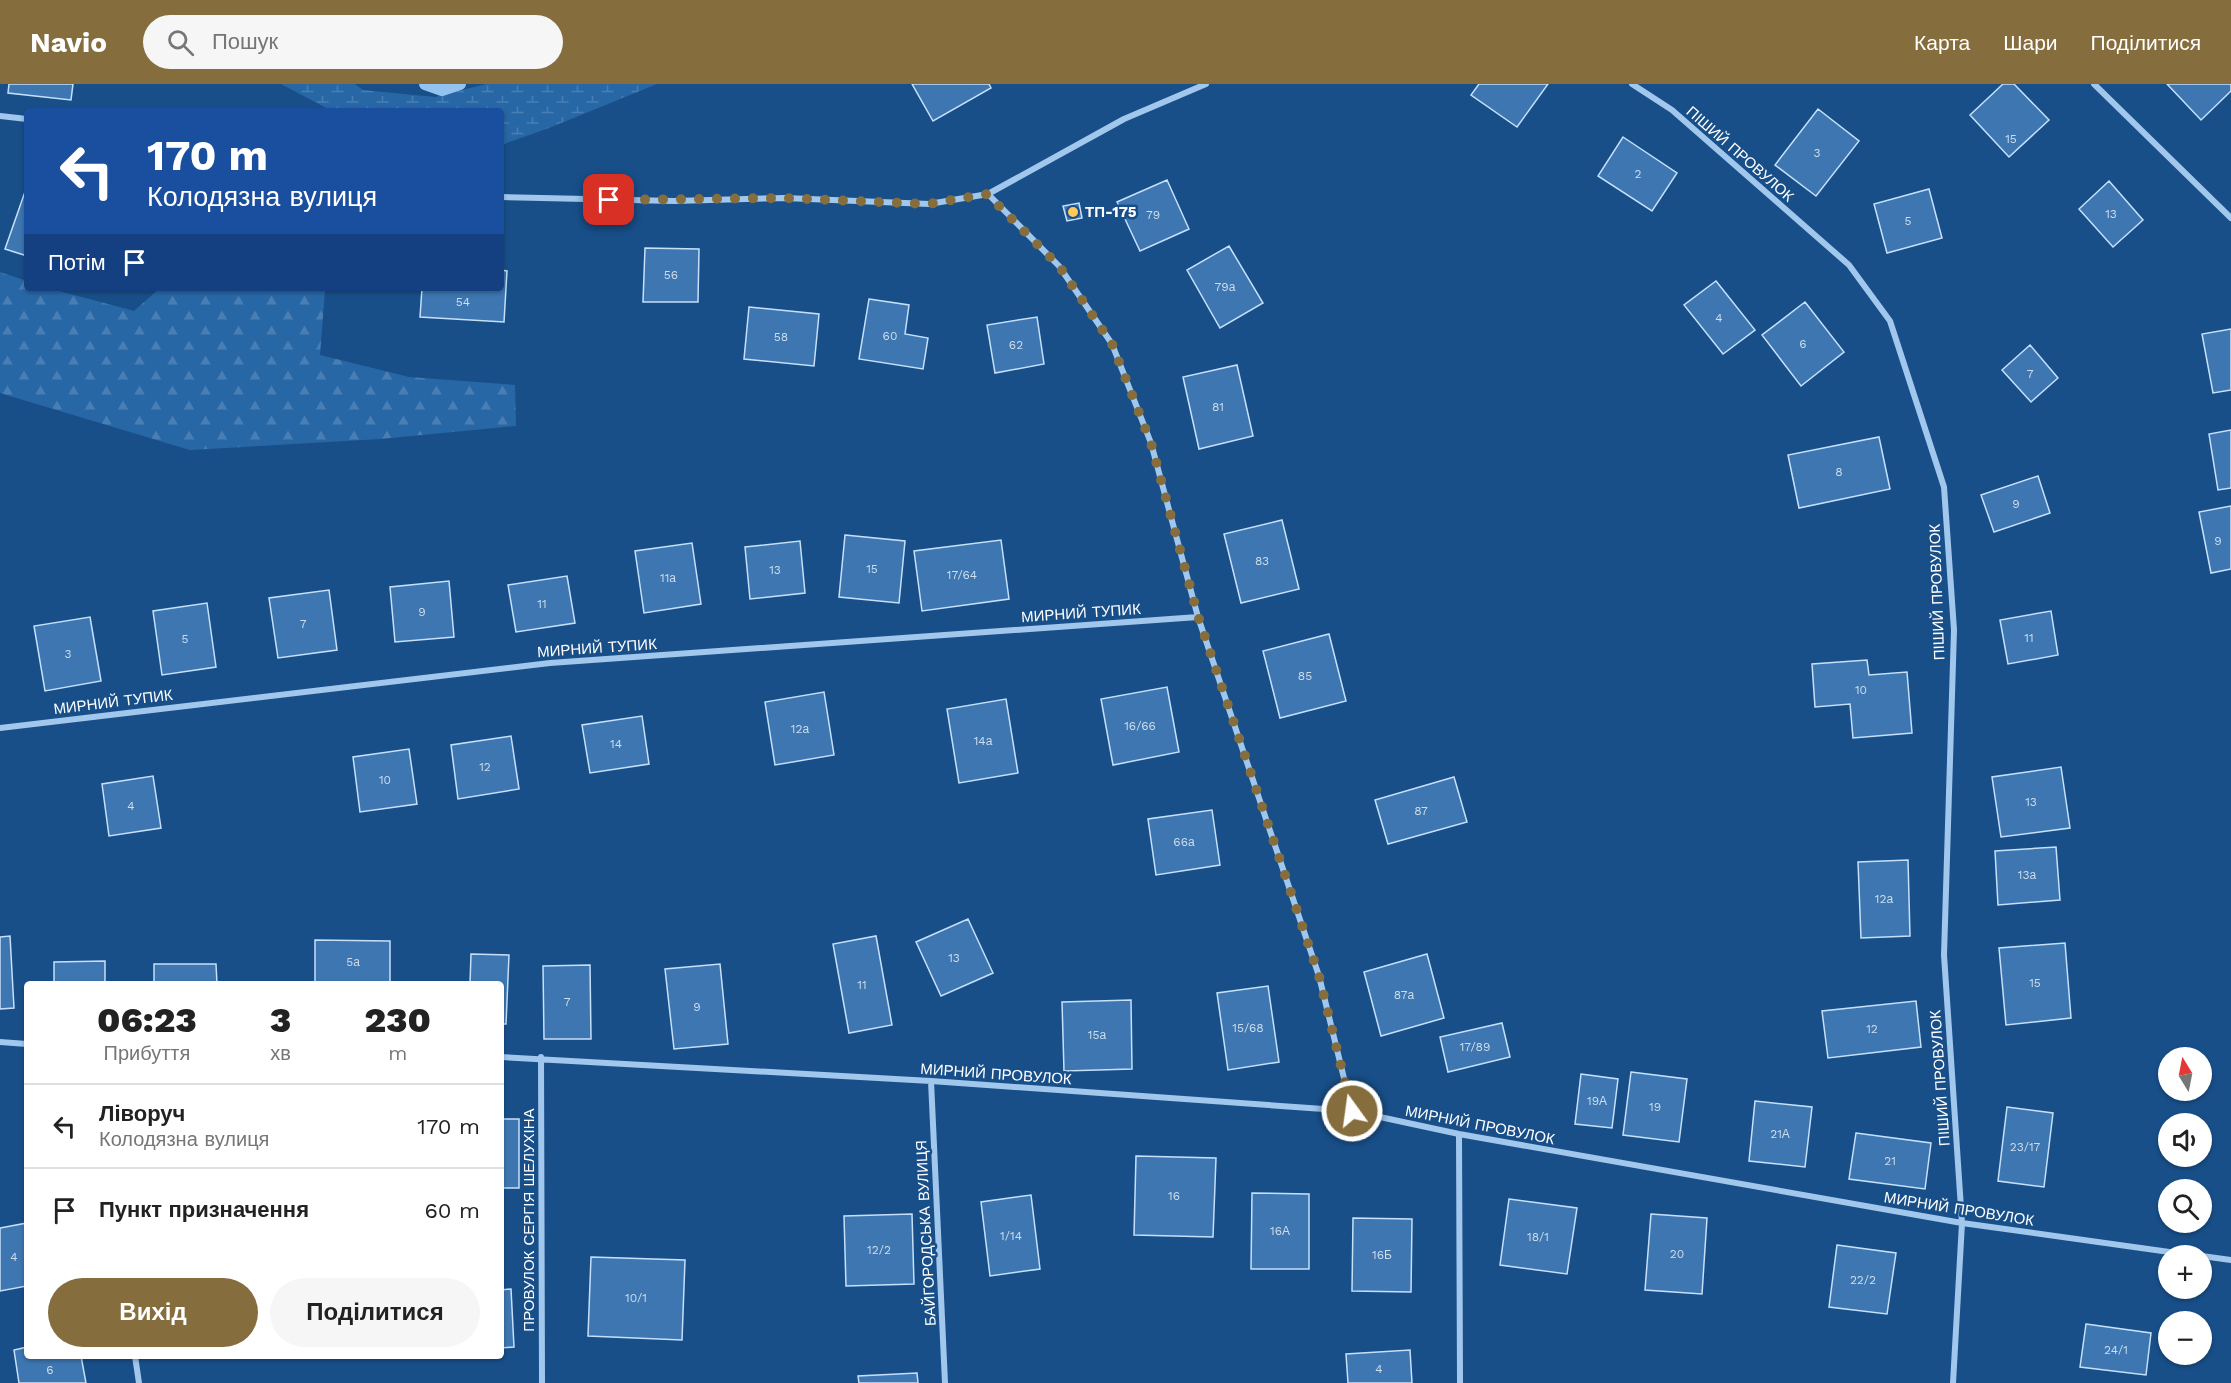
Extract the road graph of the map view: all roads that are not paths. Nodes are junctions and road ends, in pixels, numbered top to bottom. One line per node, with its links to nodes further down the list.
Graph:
1 (1206, 84): 6 (street)
2 (1632, 84): 18 (street, ПІШИЙ ПРОВУЛОК)
3 (2094, 84): 8 (street)
4 (0, 116): 5 (street)
5 (24, 119)
6 (987, 194): 7 (street); 9 (street)
7 (504, 197)
8 (2231, 218)
9 (1198, 616): 10 (street, МИРНИЙ ТУПИК); 16 (street)
10 (0, 728)
11 (0, 1042): 12 (street)
12 (24, 1044)
13 (504, 1057): 14 (street, МИРНИЙ ПРОВУЛОК)
14 (541, 1057): 15 (street, МИРНИЙ ПРОВУЛОК); 24 (street, ПРОВУЛОК СЕРГІЯ ШЕЛУХІНА)
15 (931, 1082): 16 (street, МИРНИЙ ПРОВУЛОК); 25 (street, БАЙГОРОДСЬКА ВУЛИЦЯ)
16 (1352, 1111): 17 (street, МИРНИЙ ПРОВУЛОК)
17 (1459, 1134): 18 (street, МИРНИЙ ПРОВУЛОК); 26 (street)
18 (1962, 1223): 19 (street, МИРНИЙ ПРОВУЛОК); 27 (street, ПІШИЙ ПРОВУЛОК)
19 (2158, 1250)
20 (2212, 1258): 21 (street, МИРНИЙ ПРОВУЛОК)
21 (2231, 1260)
22 (135, 1359): 23 (street)
23 (139, 1383)
24 (542, 1383)
25 (945, 1383)
26 (1460, 1383)
27 (1953, 1383)

